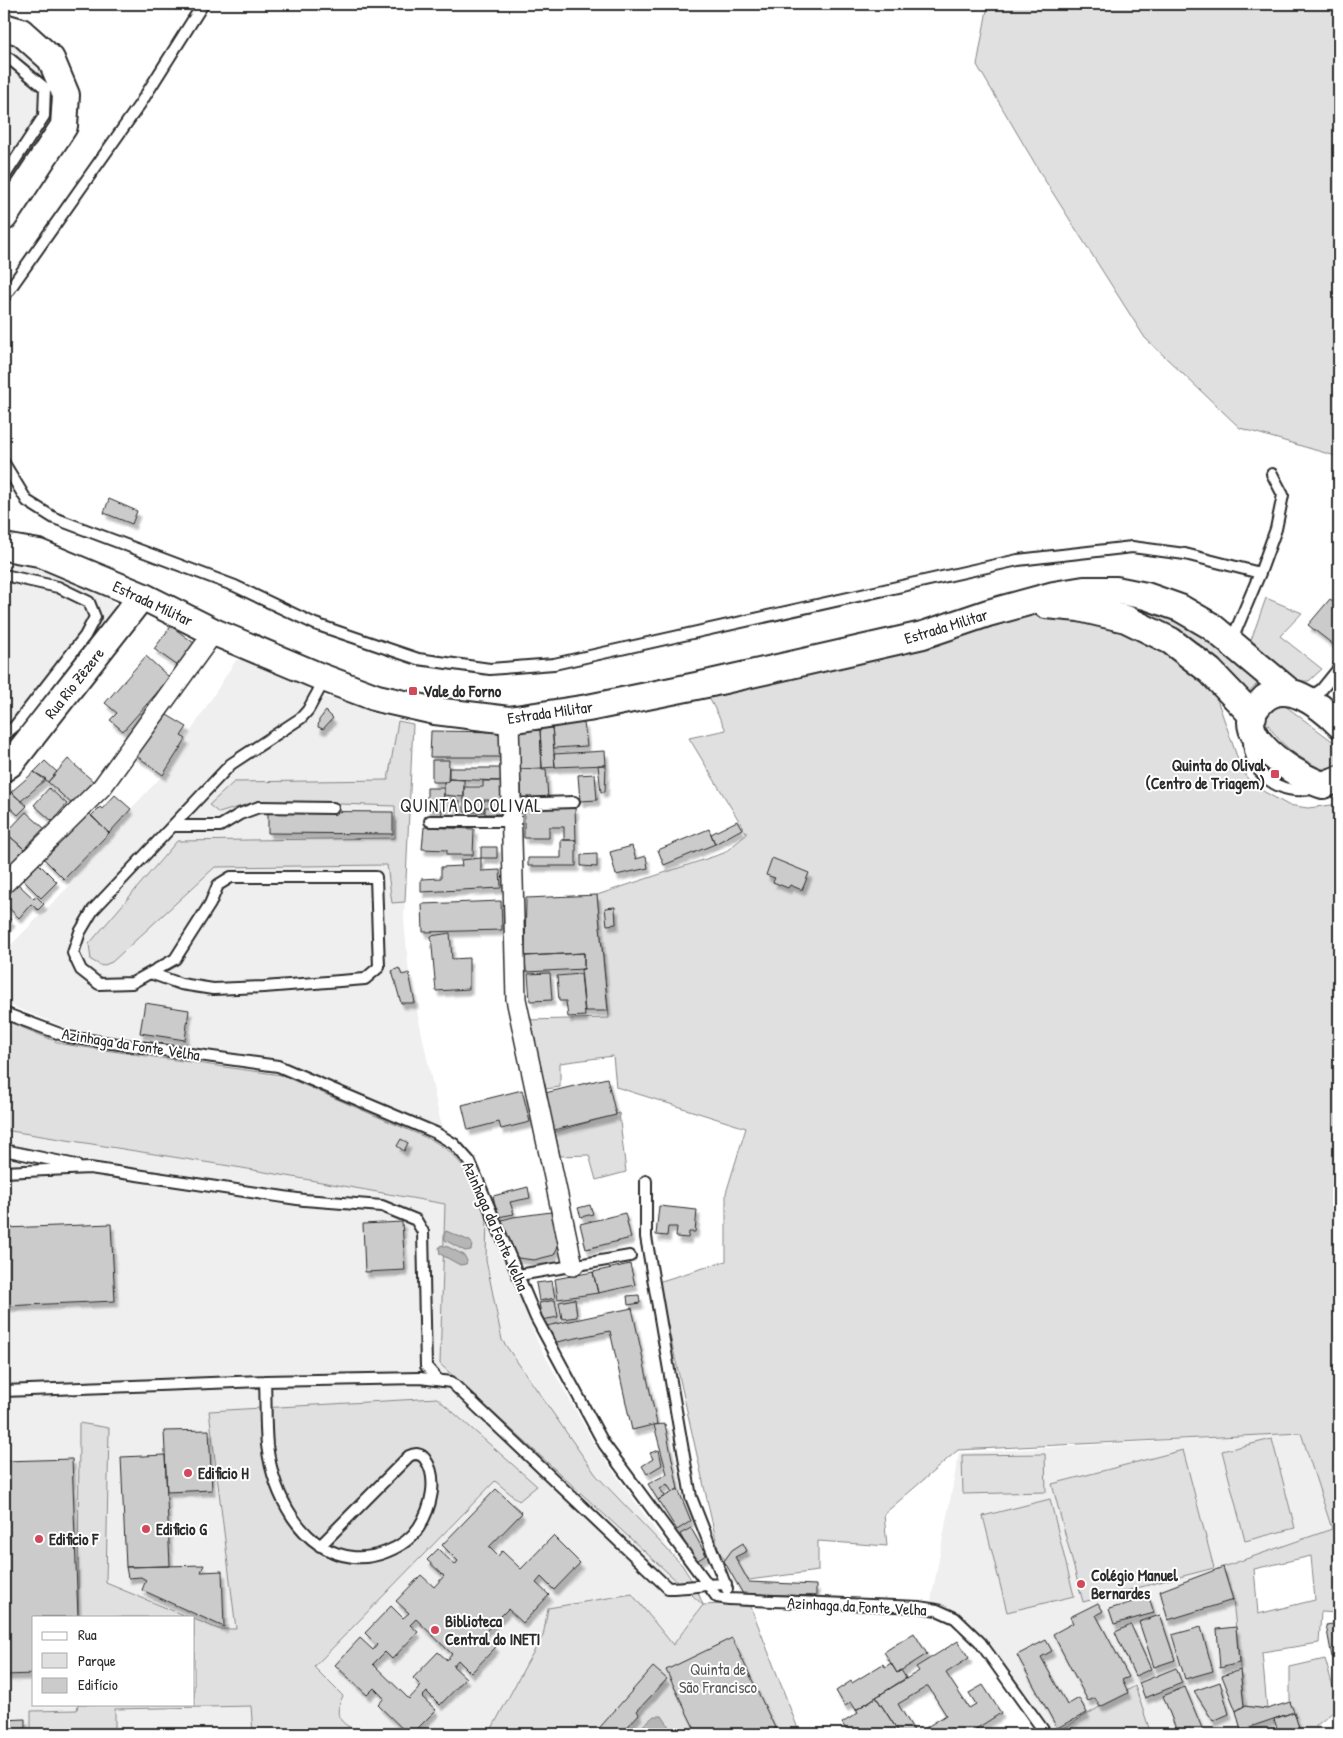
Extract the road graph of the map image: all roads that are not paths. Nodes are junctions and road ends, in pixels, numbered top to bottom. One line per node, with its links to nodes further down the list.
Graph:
1 (203, 4): 6 (lane)
2 (4, 27): 5 (street)
3 (4, 56): 4 (lane)
4 (4, 177)
5 (4, 217)
6 (4, 297)
7 (4, 463): 10 (lane)
8 (1272, 474): 10 (lane)
9 (4, 547): 12 (street, Estrada Militar)
10 (1260, 573): 15 (lane)
11 (4, 575): 22 (lane)
12 (142, 596): 14 (street, Estrada Militar); 23 (street, Rua Rio Zêzere)
13 (1028, 603): 15 (street, Estrada Militar); 19 (street, Estrada Militar); 20 (street, Estrada Militar)
14 (214, 632): 17 (street, Estrada Militar); 30 (street)
15 (1231, 643): 18 (street, Estrada Militar)
16 (1339, 668): 18 (lane)
17 (325, 679): 19 (street, Estrada Militar); 29 (lane)
18 (1299, 696): 20 (street); 21 (street, Estrada Militar)
19 (510, 720): 27 (street)
20 (1252, 720): 24 (street, Estrada Militar)
21 (1339, 724)
22 (4, 736)
23 (4, 768)
24 (1334, 783)
25 (574, 802): 27 (lane)
26 (333, 808): 29 (lane)
27 (512, 812): 28 (lane); 38 (street)
28 (430, 821)
29 (174, 826): 31 (lane)
30 (4, 884)
31 (150, 973): 31 (lane)
32 (4, 1013): 39 (lane, Azinhaga da Fonte Velha)
33 (4, 1150): 34 (lane)
34 (90, 1168): 35 (lane); 40 (lane)
35 (4, 1172)
36 (646, 1181): 45 (lane)
37 (630, 1256): 38 (lane)
38 (573, 1266): 39 (lane)
39 (519, 1275): 44 (lane, Azinhaga da Fonte Velha)
40 (438, 1380): 41 (lane); 44 (lane)
41 (265, 1381): 42 (lane); 43 (lane)
42 (4, 1391)
43 (320, 1546): 43 (lane)
44 (707, 1584): 45 (lane); 46 (lane, Azinhaga da Fonte Velha)
45 (726, 1584): 46 (lane)
46 (729, 1599): 47 (lane, Azinhaga da Fonte Velha)
47 (1046, 1734)

